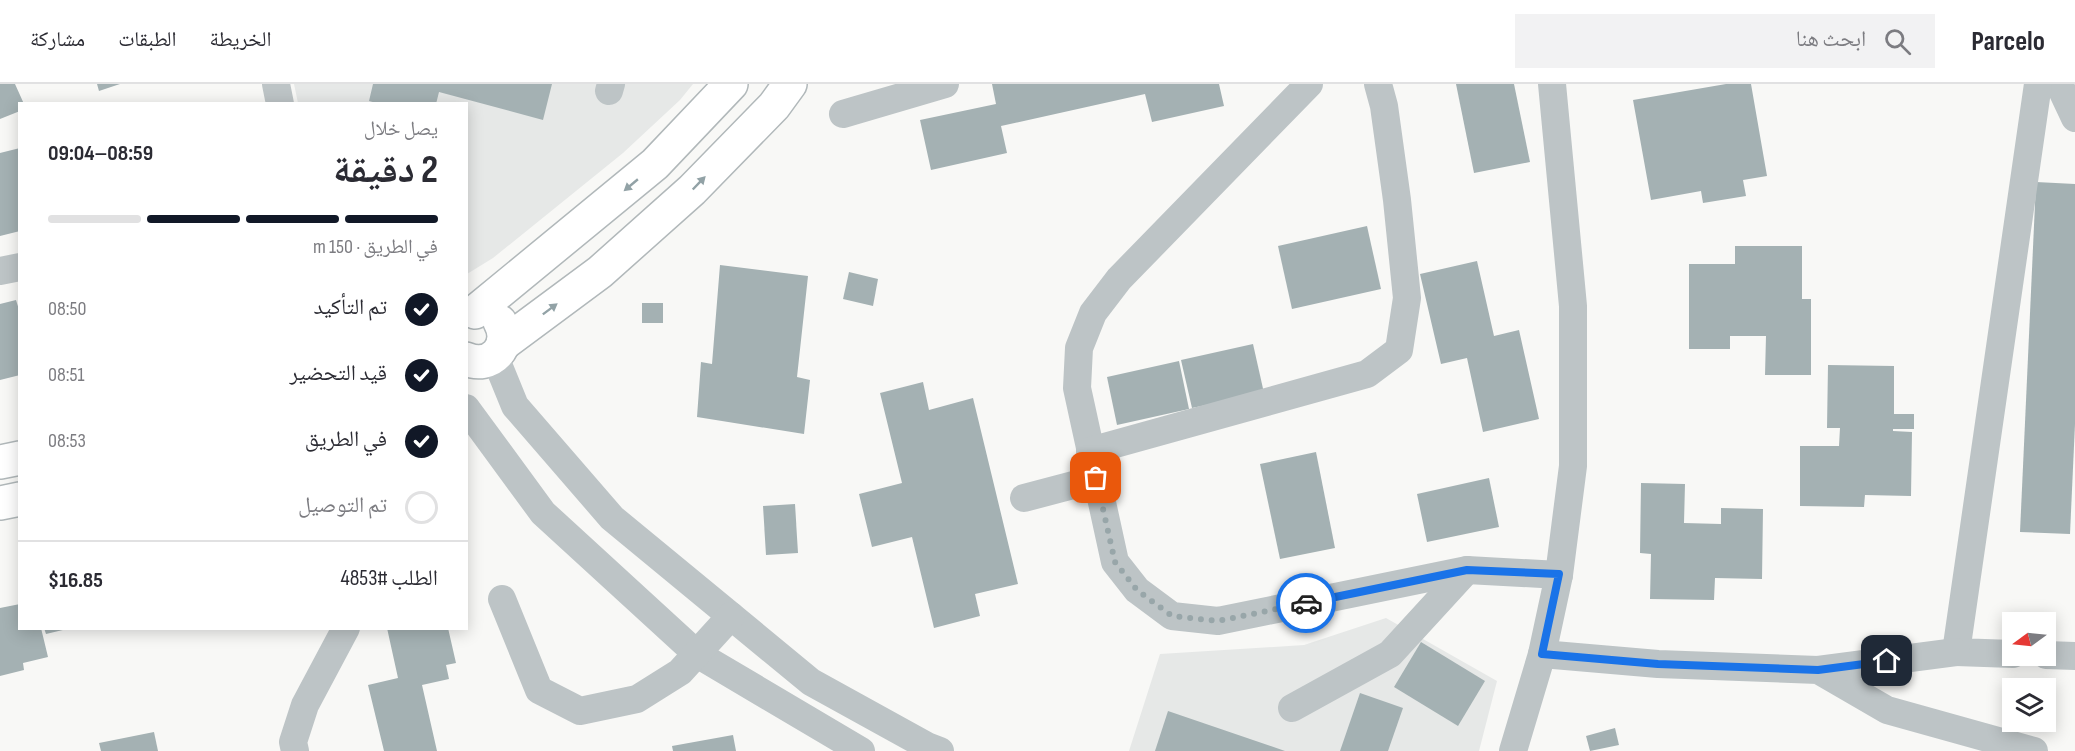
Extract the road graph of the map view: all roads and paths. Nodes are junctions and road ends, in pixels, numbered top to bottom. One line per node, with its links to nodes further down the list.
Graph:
1 (276, 84): 10 (street)
2 (731, 84): 15 (main road, one-way to 15)
3 (790, 84): 16 (main road, one-way to 3)
4 (945, 84): 11 (street)
5 (1309, 84): 18 (street)
6 (1378, 84): 18 (street)
7 (1552, 84): 26 (street)
8 (2038, 84): 30 (street)
9 (2059, 84): 12 (street)
10 (280, 102)
11 (843, 114)
12 (2075, 118)
13 (18, 267): 14 (street)
14 (0, 271)
15 (471, 313): 16 (main road)
16 (482, 358): 28 (street)
17 (468, 411): 31 (street)
18 (1090, 451): 21 (street)
19 (18, 458): 20 (main road)
20 (0, 462)
21 (1096, 478): 22 (street); 25 (street)
22 (1024, 498)
23 (18, 499): 24 (main road)
24 (0, 503)
25 (1467, 570): 26 (street); 37 (street)
26 (1559, 574): 32 (street)
27 (502, 599): 31 (street)
28 (731, 616): 31 (street); 40 (street)
29 (345, 630): 38 (street)
30 (1956, 652): 33 (street); 36 (street)
31 (697, 654): 39 (street)
32 (1542, 654): 36 (street); 41 (street)
33 (2002, 654)
34 (2056, 655): 35 (street)
35 (2075, 656)
36 (1818, 670): 42 (street)
37 (1292, 708)
38 (295, 751)
39 (861, 751)
40 (940, 751)
41 (1513, 751)
42 (2034, 751)

